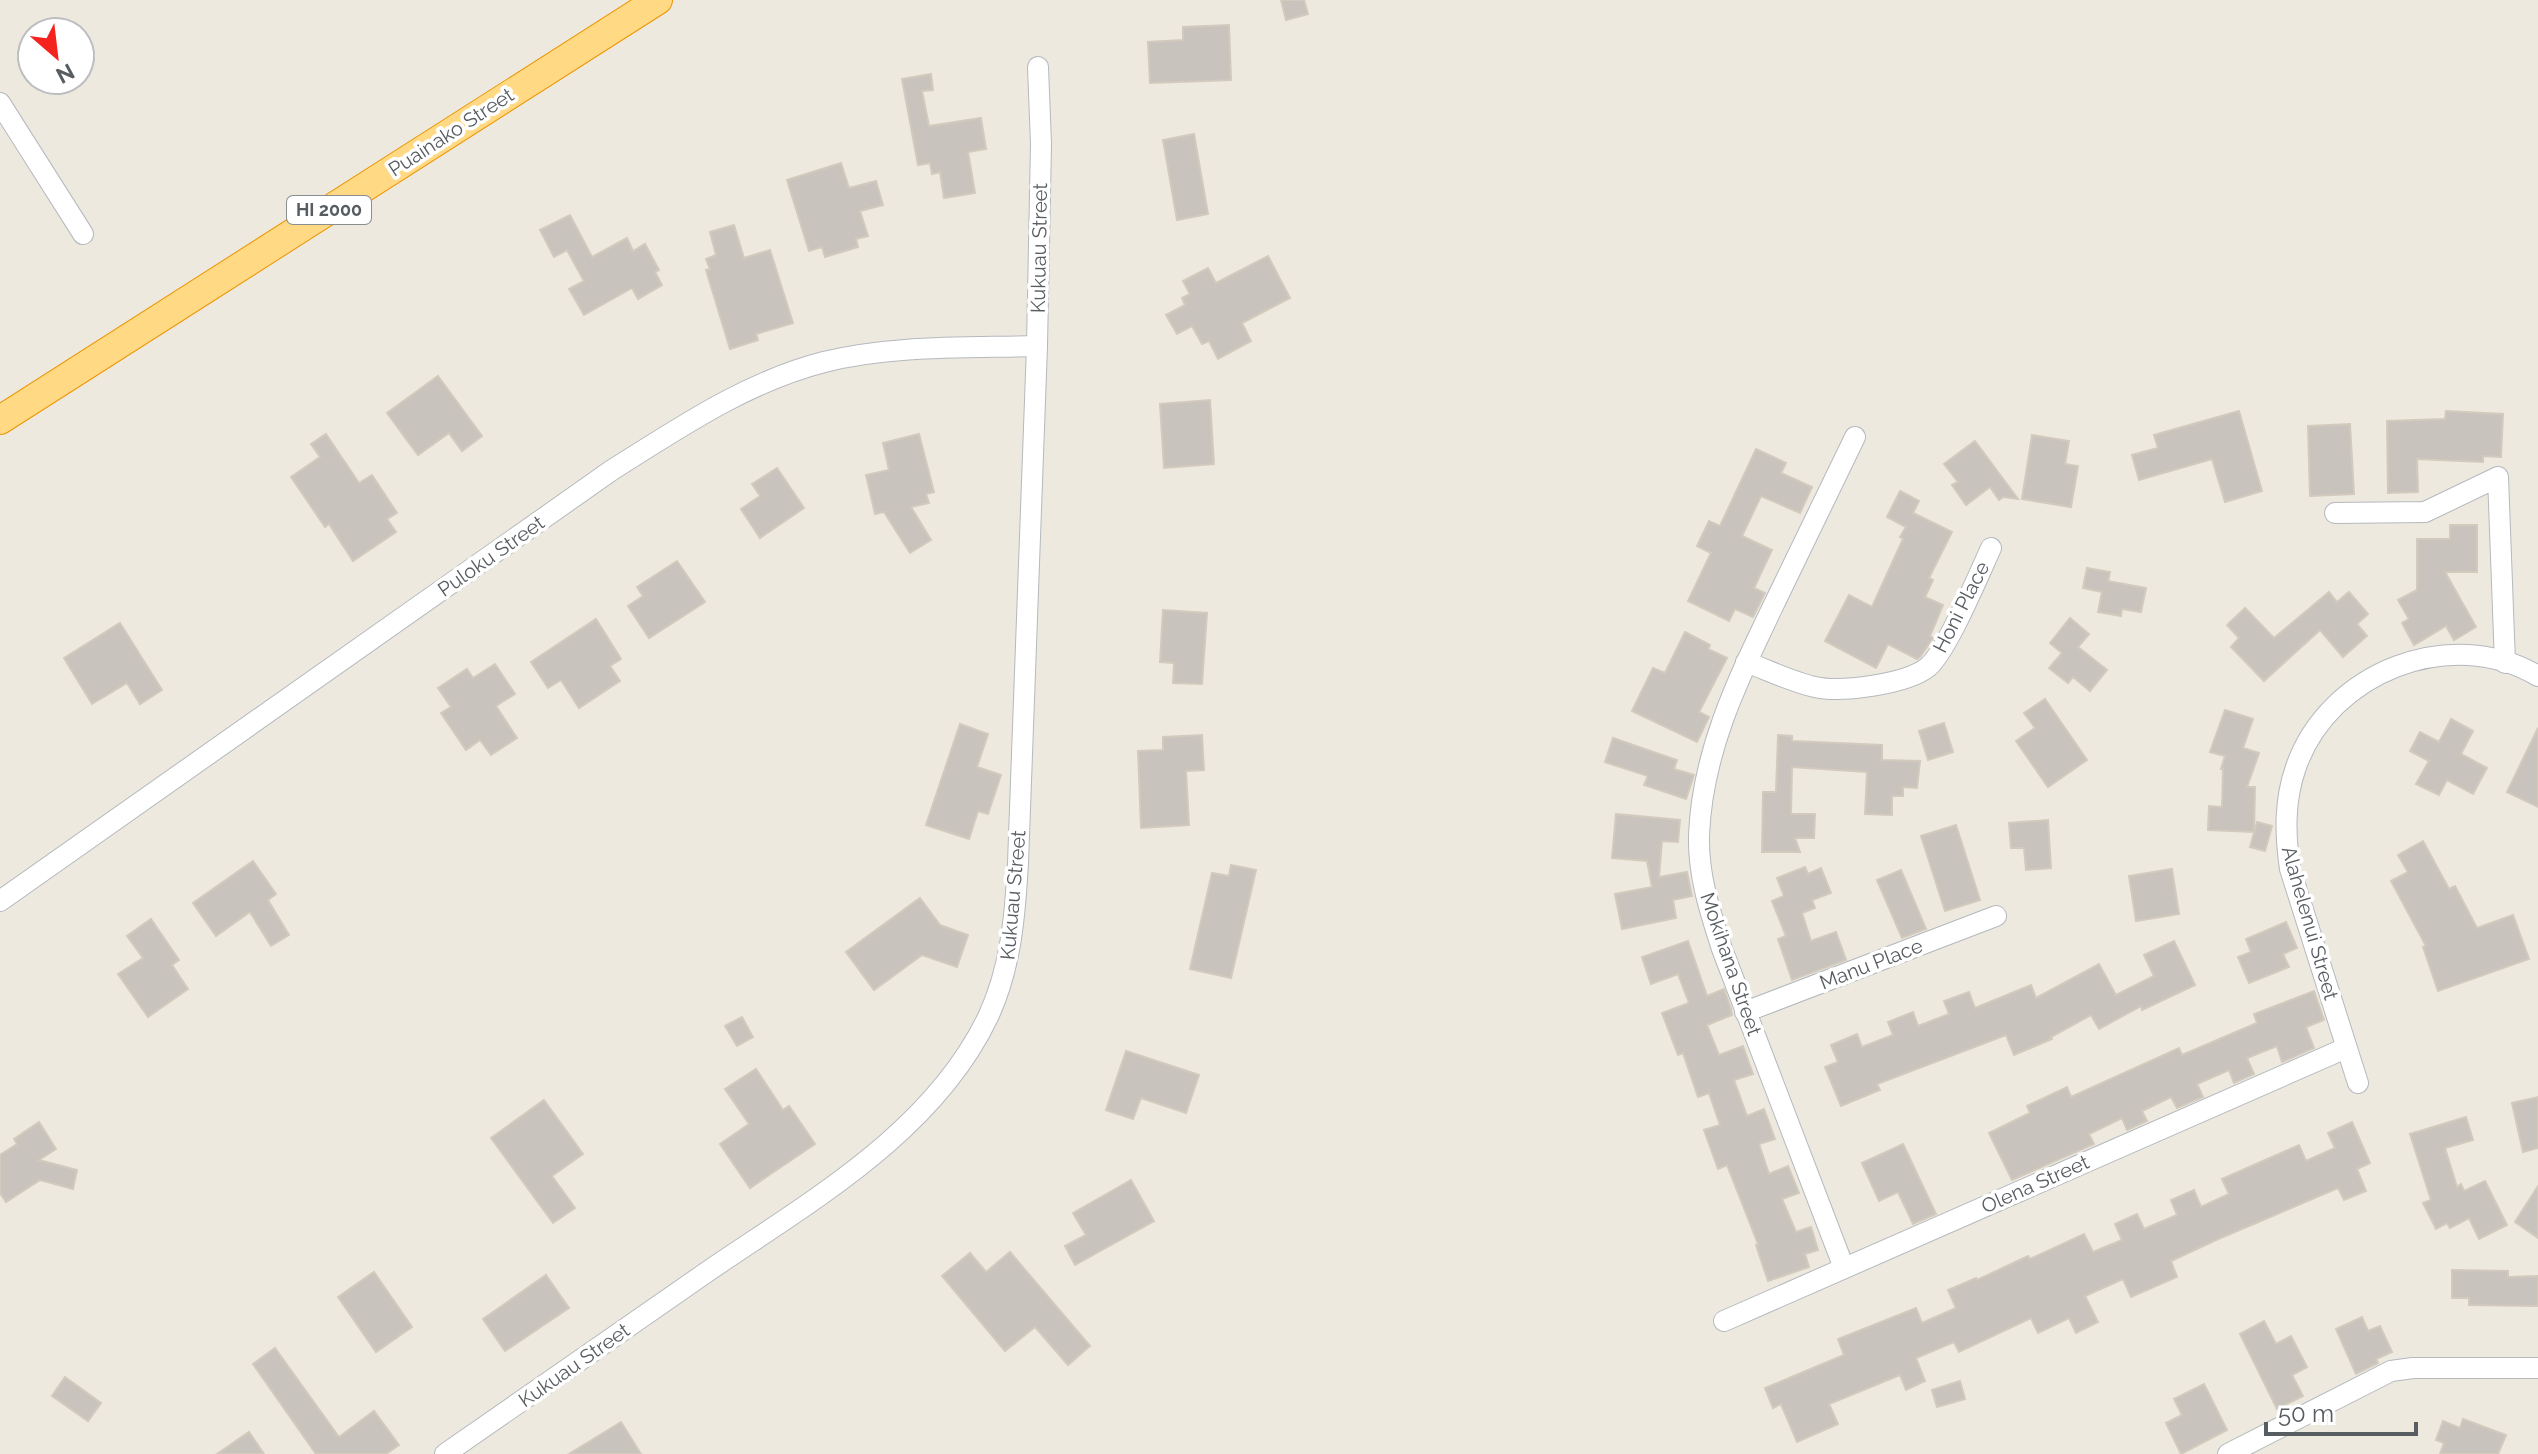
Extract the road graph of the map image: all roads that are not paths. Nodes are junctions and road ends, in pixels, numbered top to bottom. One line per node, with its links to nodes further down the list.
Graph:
1 (658, 0): 6 (highway, Puainako Street / HI 2000)
2 (1038, 67): 5 (street, Kukuau Street)
3 (0, 103): 4 (street)
4 (83, 234)
5 (1037, 346): 13 (street, Puloku Street); 21 (street, Kukuau Street)
6 (0, 420)
7 (1855, 437): 10 (street, Mokihana Street)
8 (2335, 513): 11 (street)
9 (1991, 548): 10 (street, Honi Place)
10 (1746, 662): 15 (street, Mokihana Street)
11 (2505, 663): 12 (street, Alahelenui Street); 16 (street, Alahelenui Street)
12 (2538, 676)
13 (0, 901)
14 (1996, 916): 15 (street, Manu Place)
15 (1745, 1012): 18 (street, Mokihana Street)
16 (2346, 1048): 17 (street, Alahelenui Street); 18 (street, Olena Street)
17 (2358, 1083)
18 (1844, 1268): 19 (street, Olena Street)
19 (1724, 1321)
20 (2538, 1368): 22 (street)
21 (445, 1454)
22 (2228, 1454)

